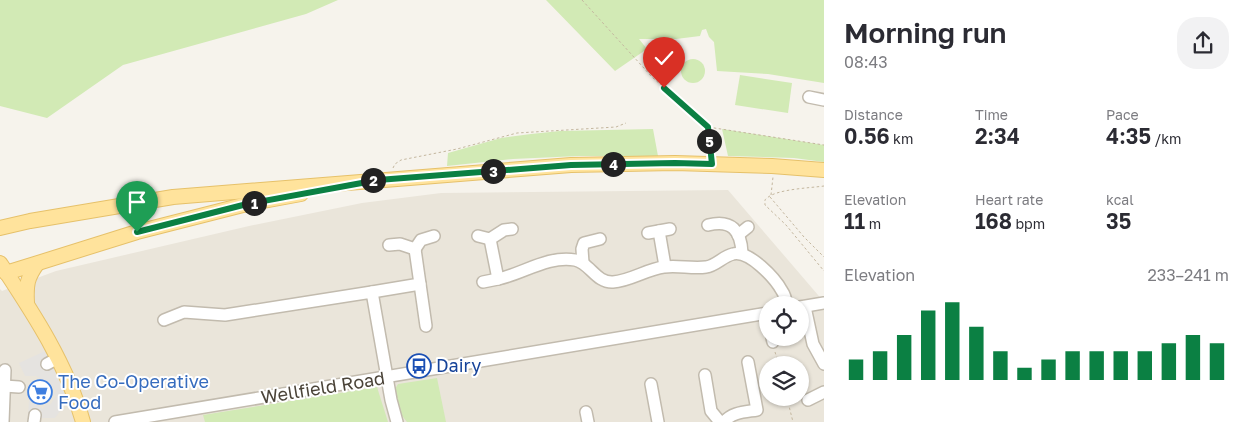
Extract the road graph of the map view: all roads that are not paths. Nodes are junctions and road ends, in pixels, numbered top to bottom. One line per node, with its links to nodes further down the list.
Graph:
1 (810, 97): 2 (street)
2 (824, 100)
3 (824, 170): 4 (main road)
4 (385, 179): 6 (main road); 19 (main road)
5 (708, 225): 9 (street)
6 (0, 228)
7 (748, 228): 9 (street)
8 (506, 230): 13 (street)
9 (735, 230): 17 (street)
10 (659, 231): 20 (street)
11 (434, 236): 16 (street)
12 (478, 236): 13 (street)
13 (490, 238): 22 (street)
14 (600, 239): 18 (street)
15 (389, 245): 16 (street)
16 (415, 249): 24 (street)
17 (742, 253): 20 (street); 26 (street)
18 (583, 263): 20 (street); 22 (street)
19 (37, 264): 21 (main road); 28 (main road)
20 (666, 266)
21 (3, 268): 28 (main road)
22 (498, 279): 23 (street)
23 (483, 282)
24 (420, 284): 25 (street); 32 (street)
25 (372, 292): 31 (street); 38 (street)
26 (784, 296)
27 (824, 304): 29 (street)
28 (27, 305): 45 (main road)
29 (809, 306)
30 (759, 316): 38 (street, Wellfield Road)
31 (164, 320)
32 (426, 326)
33 (809, 329): 35 (street)
34 (748, 362): 49 (street)
35 (824, 364)
36 (5, 370): 40 (street)
37 (705, 375): 49 (street)
38 (387, 378): 46 (street, Wellfield Road); 47 (street)
39 (651, 384): 48 (street)
40 (4, 386): 41 (street); 44 (street)
41 (19, 386)
42 (824, 392): 43 (street)
43 (809, 400)
44 (3, 422)
45 (83, 422)
46 (114, 422)
47 (397, 422)
48 (658, 422)
49 (722, 422)

